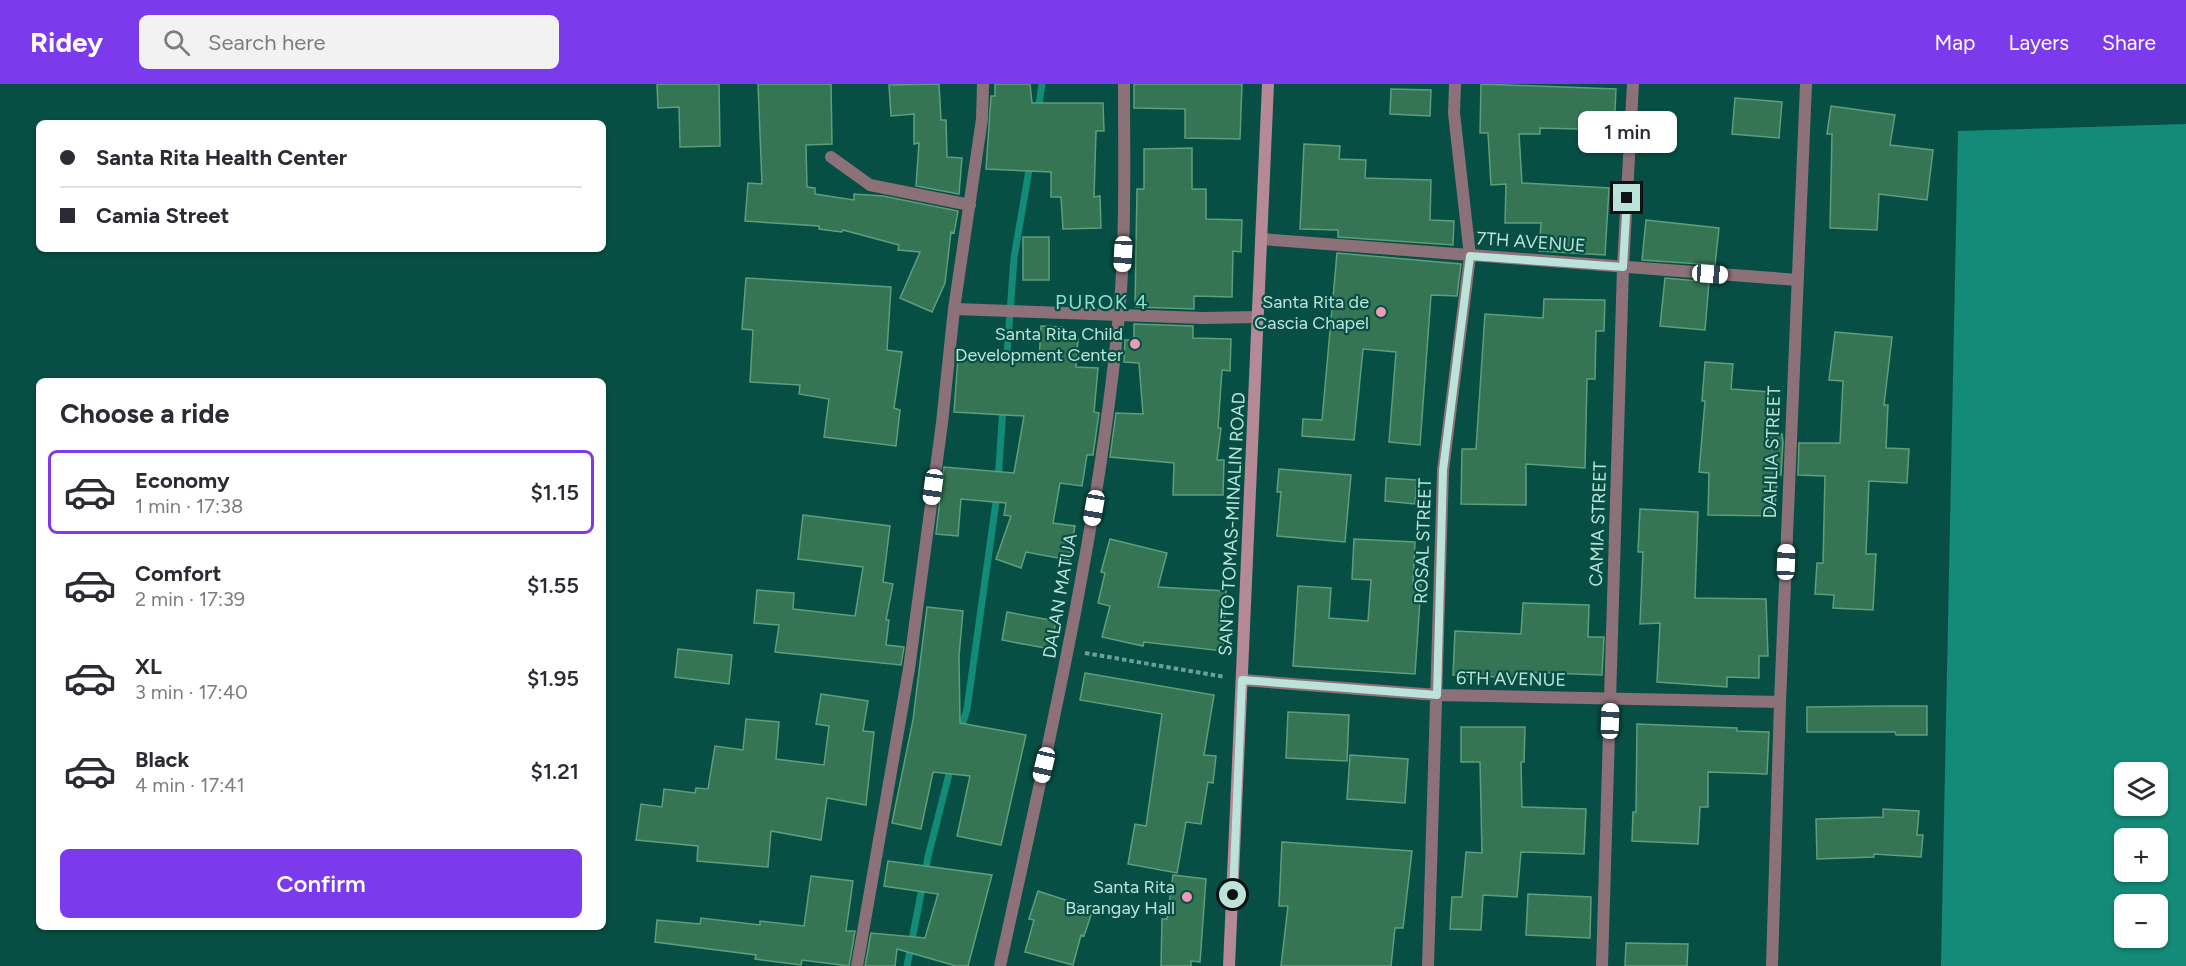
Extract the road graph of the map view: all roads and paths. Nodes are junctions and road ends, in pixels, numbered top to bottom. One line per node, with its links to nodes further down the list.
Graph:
1 (983, 84): 8 (street)
2 (1124, 84): 14 (street, DALAN MATUA)
3 (1268, 84): 9 (main road, SANTO TOMAS-MINALIN ROAD)
4 (1455, 84): 10 (street, ROSAL STREET)
5 (1633, 84): 11 (street, CAMIA STREET)
6 (1806, 84): 12 (street, DAHLIA STREET)
7 (831, 157): 8 (street)
8 (970, 205): 13 (street)
9 (1261, 239): 10 (street, 7TH AVENUE); 15 (main road, SANTO TOMAS-MINALIN ROAD)
10 (1470, 256): 11 (street, 7TH AVENUE); 18 (street, ROSAL STREET)
11 (1623, 267): 12 (street, 7TH AVENUE); 19 (street, CAMIA STREET)
12 (1798, 280): 20 (street, DAHLIA STREET)
13 (954, 309): 14 (street); 21 (street)
14 (1119, 316): 15 (street); 16 (street, DALAN MATUA)
15 (1258, 316): 17 (main road, SANTO TOMAS-MINALIN ROAD)
16 (1069, 651): 17 (path); 22 (street, DALAN MATUA)
17 (1242, 680): 18 (street, 6TH AVENUE); 23 (main road, SANTO TOMAS-MINALIN ROAD)
18 (1437, 695): 19 (street, 6TH AVENUE); 24 (street, ROSAL STREET)
19 (1611, 699): 20 (street, 6TH AVENUE); 25 (street, CAMIA STREET)
20 (1780, 702): 26 (street, DAHLIA STREET)
21 (857, 966)
22 (1000, 966)
23 (1229, 966)
24 (1428, 966)
25 (1602, 966)
26 (1772, 966)

